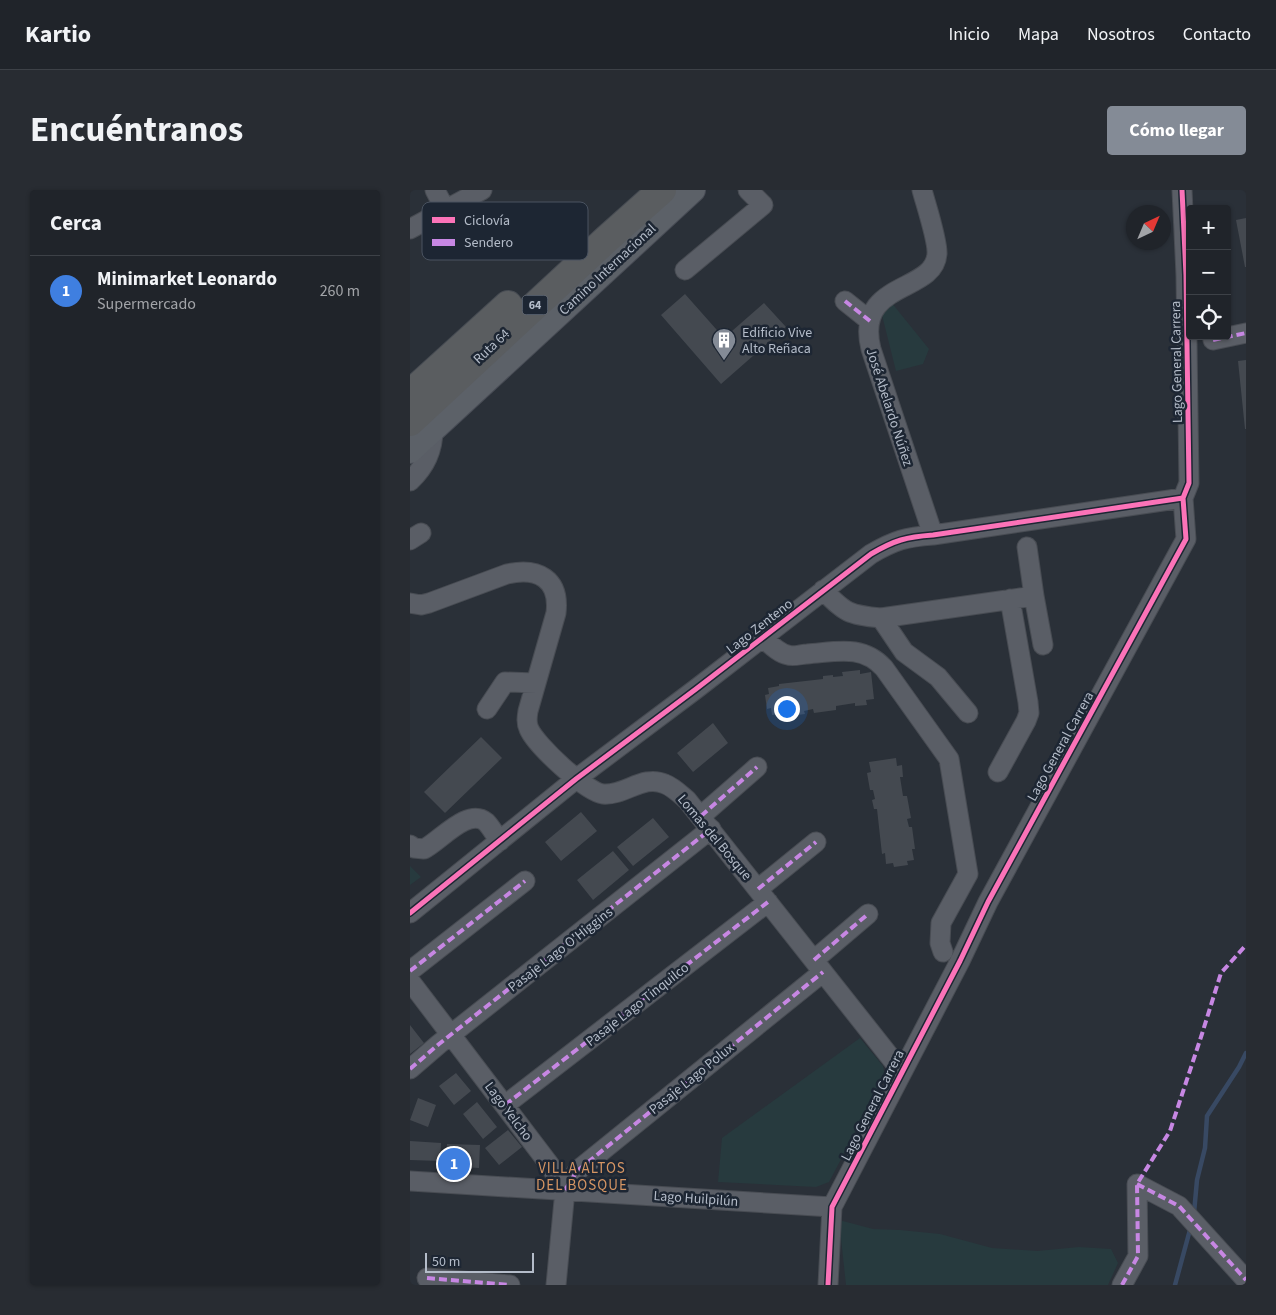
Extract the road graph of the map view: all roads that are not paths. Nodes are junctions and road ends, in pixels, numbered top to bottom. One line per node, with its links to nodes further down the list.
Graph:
1 (435, 190): 9 (street)
2 (482, 190): 10 (street)
3 (635, 190): 13 (highway, Ruta 64 / 64)
4 (662, 190): 14 (highway, Ruta 64 / 64)
5 (693, 190): 23 (main road, Camino Internacional)
6 (748, 190): 17 (street)
7 (922, 190): 19 (street)
8 (1182, 190): 26 (street, Lago General Carrera)
9 (441, 202)
10 (459, 202)
11 (422, 223): 12 (street)
12 (410, 230)
13 (588, 233)
14 (588, 257)
15 (558, 260): 22 (highway, Ruta 64 / 64)
16 (585, 260): 23 (highway, Ruta 64 / 64)
17 (684, 270)
18 (845, 301): 19 (street)
19 (870, 321): 27 (street, José Abelardo Núñez)
20 (1246, 333): 21 (street)
21 (1231, 336)
22 (410, 394)
23 (422, 426): 24 (main road, Camino Internacional); 25 (street)
24 (410, 451)
25 (410, 481)
26 (1183, 498): 27 (street, Lago Zenteno); 50 (street, Lago General Carrera)
27 (933, 535): 29 (street, Lago Zenteno)
28 (1027, 547): 30 (street)
29 (823, 590): 33 (street); 34 (street, Lago Zenteno)
30 (1034, 596): 31 (street); 35 (street)
31 (1010, 599): 33 (street); 40 (street)
32 (410, 603): 36 (street, Lomas del Bosque)
33 (881, 618): 38 (street)
34 (762, 637): 41 (street, Lago Zenteno); 50 (street)
35 (1043, 645)
36 (536, 682): 37 (street); 41 (street, Lomas del Bosque)
37 (487, 709)
38 (968, 713)
39 (757, 767): 42 (street, Pasaje Lago O'Higgins)
40 (998, 772)
41 (576, 779): 42 (street, Lomas del Bosque); 43 (street, Lago Zenteno)
42 (706, 823): 47 (street, Lomas del Bosque); 53 (street, Pasaje Lago O'Higgins)
43 (500, 841): 45 (street); 48 (street, Lago Zenteno)
44 (816, 842): 47 (street, Pasaje Lago Tinquilco)
45 (410, 845)
46 (525, 881): 52 (street)
47 (763, 895): 51 (street, Lomas del Bosque); 56 (street, Pasaje Lago Tinquilco)
48 (410, 913)
49 (868, 914): 51 (street, Pasaje Lago Polux)
50 (950, 956): 55 (street, Lago General Carrera)
51 (818, 966): 55 (street, Lomas del Bosque); 58 (street, Pasaje Lago Polux)
52 (411, 981): 53 (street, Lago Yelcho)
53 (450, 1036): 54 (street, Pasaje Lago O'Higgins); 56 (street, Lago Yelcho)
54 (410, 1069)
55 (902, 1072): 59 (street, Lago General Carrera)
56 (505, 1105): 58 (street, Lago Yelcho)
57 (410, 1181): 58 (street, Lago Huilpilún)
58 (565, 1190): 59 (street, Lago Huilpilún); 63 (street)
59 (832, 1207): 64 (street, Lago General Carrera)
60 (427, 1278): 62 (street)
61 (1246, 1280): 65 (street); 66 (street)
62 (510, 1285)
63 (556, 1285)
64 (828, 1285)
65 (1122, 1285)
66 (1241, 1285)

